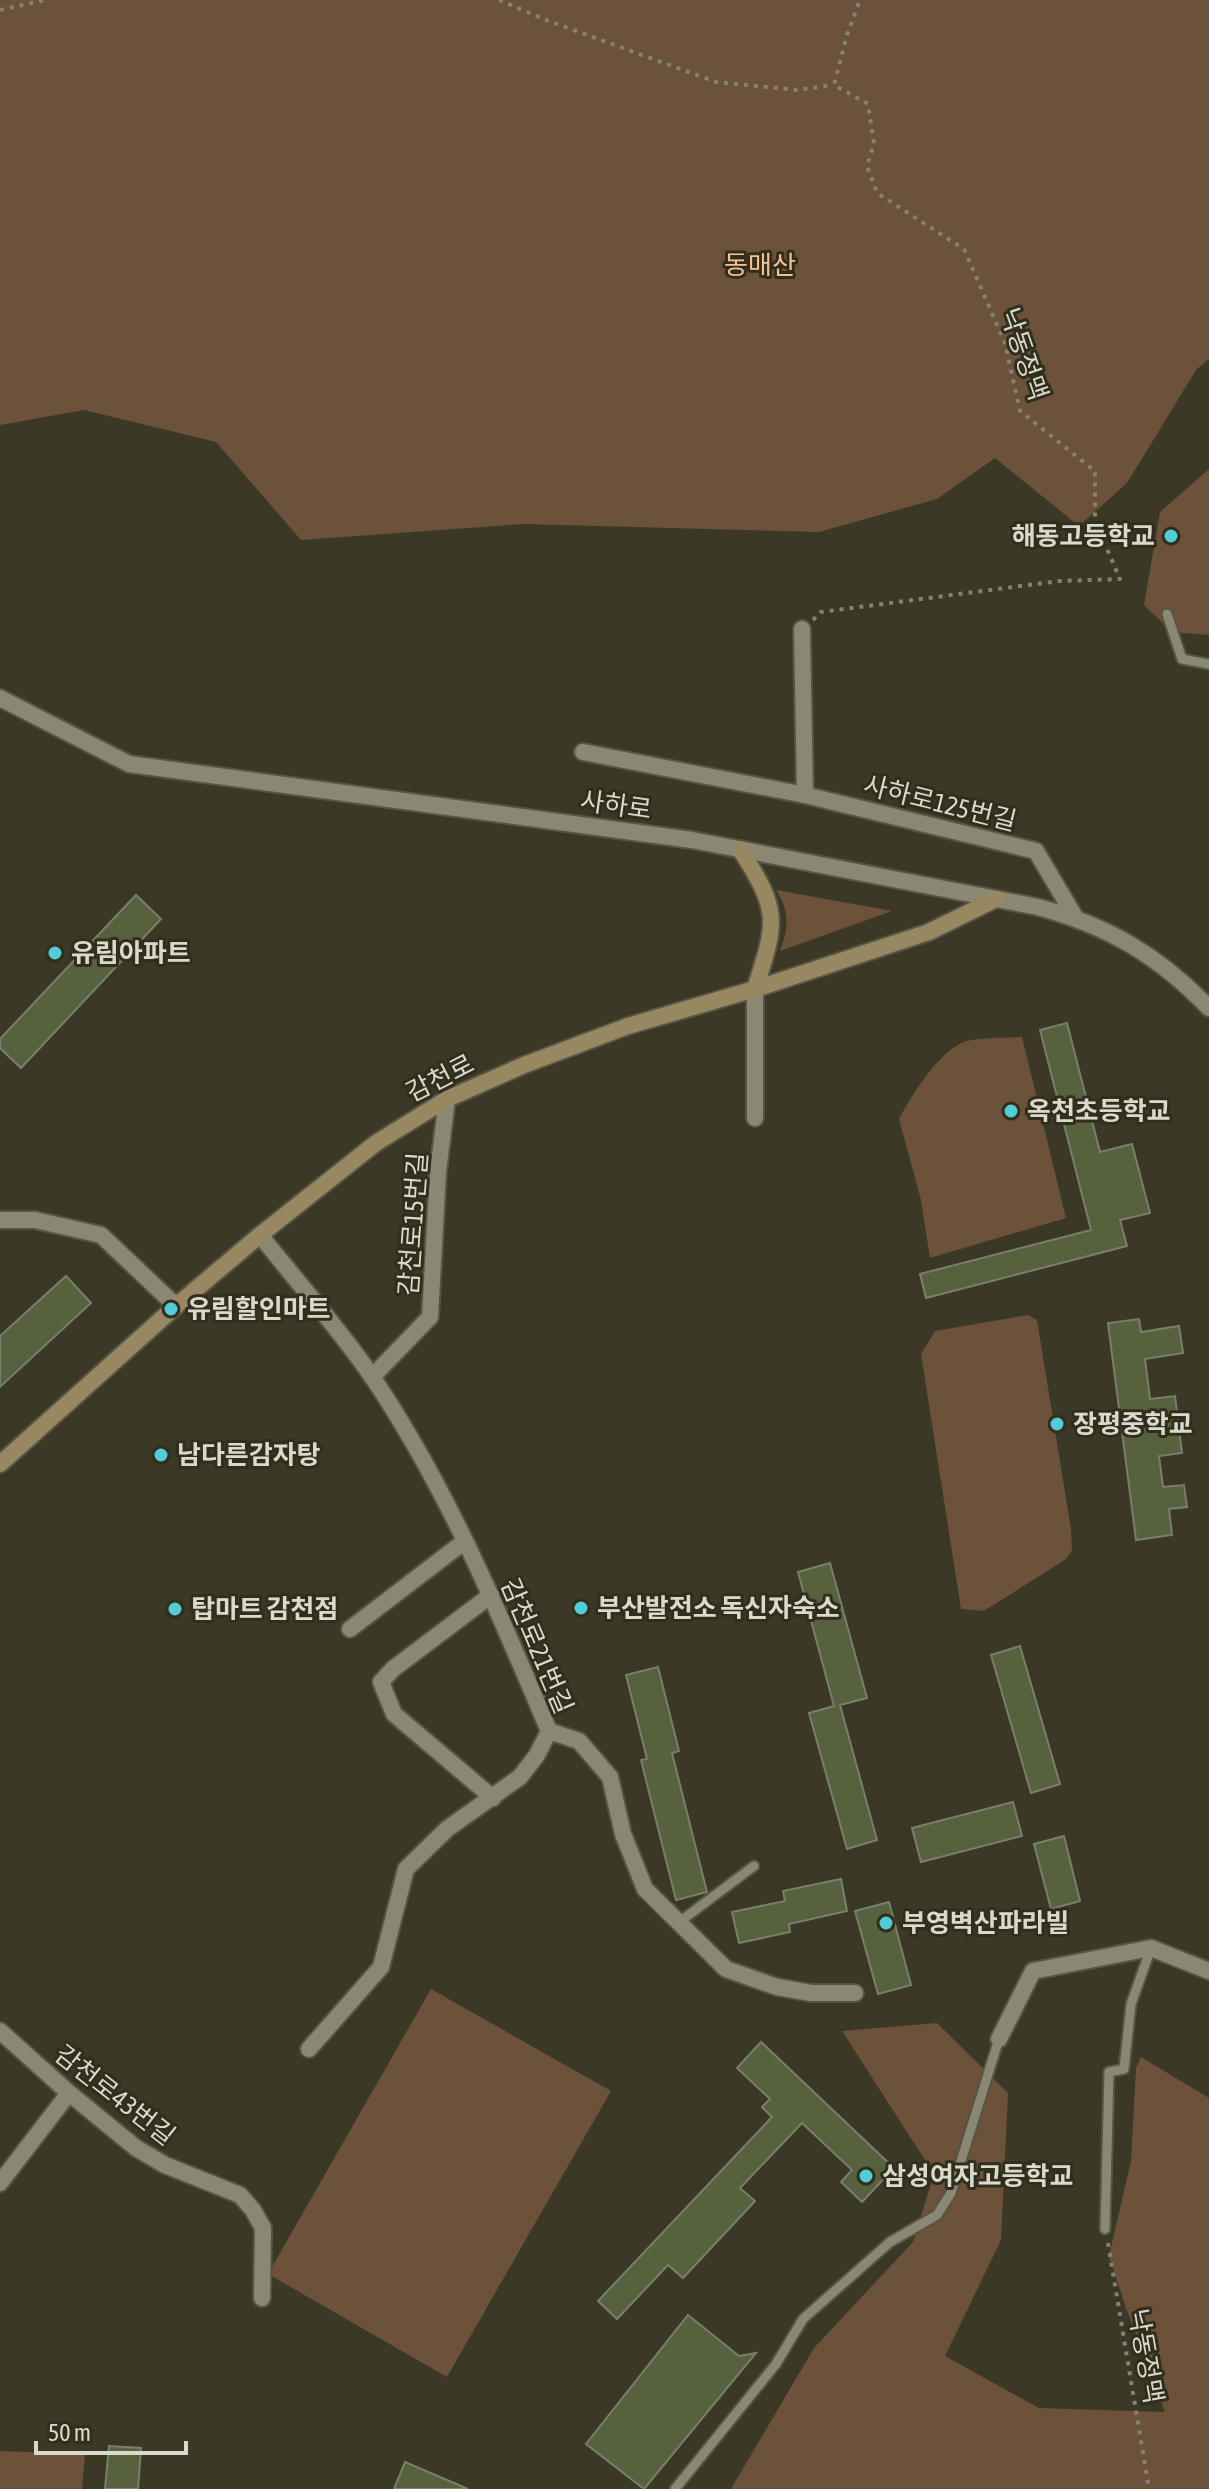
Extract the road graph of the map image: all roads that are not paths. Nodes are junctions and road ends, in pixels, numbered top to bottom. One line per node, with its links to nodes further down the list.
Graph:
1 (1167, 614): 3 (lane)
2 (802, 629): 6 (street)
3 (1209, 664)
4 (0, 698): 7 (street, 사하로)
5 (583, 752): 6 (street, 사하로125번길)
6 (805, 795): 9 (street, 사하로125번길)
7 (740, 849): 8 (street, 사하로); 10 (main road)
8 (996, 899): 9 (street, 사하로); 10 (main road, 감천로)
9 (1075, 917): 11 (street, 사하로)
10 (755, 989): 12 (main road, 감천로); 13 (street)
11 (1209, 1008)
12 (447, 1099): 15 (main road, 감천로); 17 (street, 감천로15번길)
13 (755, 1118)
14 (0, 1220): 16 (street)
15 (260, 1235): 16 (main road, 감천로); 17 (street, 감천로21번길)
16 (176, 1306): 18 (main road, 감천로)
17 (372, 1377): 19 (street, 감천로21번길)
18 (0, 1464)
19 (465, 1541): 20 (street, 감천로21번길); 21 (street)
20 (491, 1595): 22 (street, 감천로21번길); 23 (street)
21 (350, 1629)
22 (549, 1731): 23 (street, 감천로21번길); 25 (street)
23 (493, 1798): 31 (street, 감천로21번길)
24 (754, 1866): 25 (lane)
25 (678, 1923): 28 (street)
26 (1151, 1948): 27 (street); 29 (street); 34 (lane)
27 (1209, 1971)
28 (855, 1993)
29 (999, 2039): 36 (lane)
30 (3, 2040): 32 (street, 감천로43번길)
31 (309, 2049)
32 (69, 2093): 33 (street); 35 (street, 감천로43번길)
33 (0, 2183)
34 (1105, 2229)
35 (262, 2298)
36 (675, 2489)

